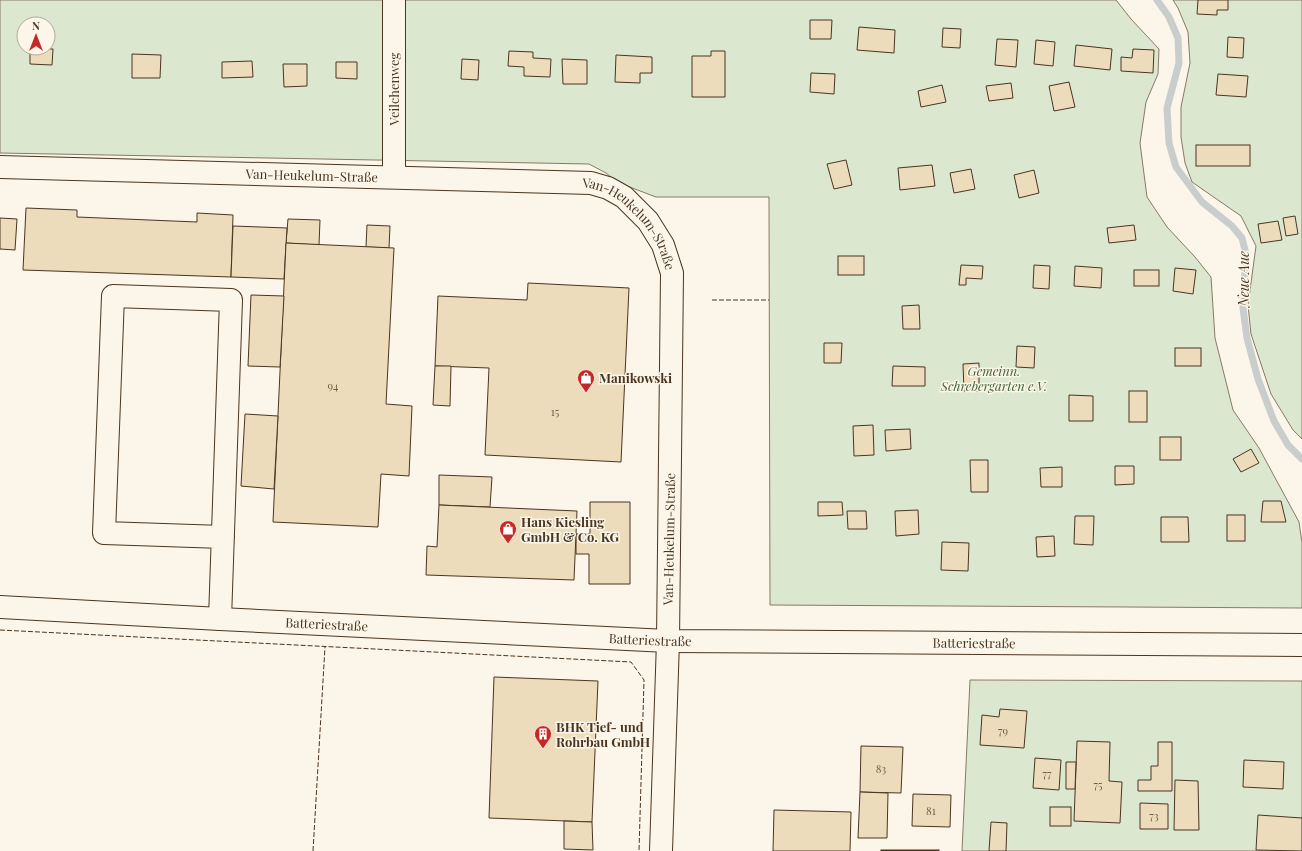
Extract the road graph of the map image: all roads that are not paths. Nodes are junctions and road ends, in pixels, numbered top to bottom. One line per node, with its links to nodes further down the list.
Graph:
1 (394, 0): 3 (street, Veilchenweg)
2 (0, 167): 3 (street, Van-Heukelum-Straße)
3 (394, 177): 7 (street, Van-Heukelum-Straße)
4 (223, 538): 4 (street); 6 (street)
5 (0, 606): 6 (street, Batteriestraße)
6 (220, 619): 7 (street, Batteriestraße)
7 (668, 641): 8 (street, Batteriestraße); 9 (street, Van-Heukelum-Straße)
8 (1302, 645)
9 (661, 851)

